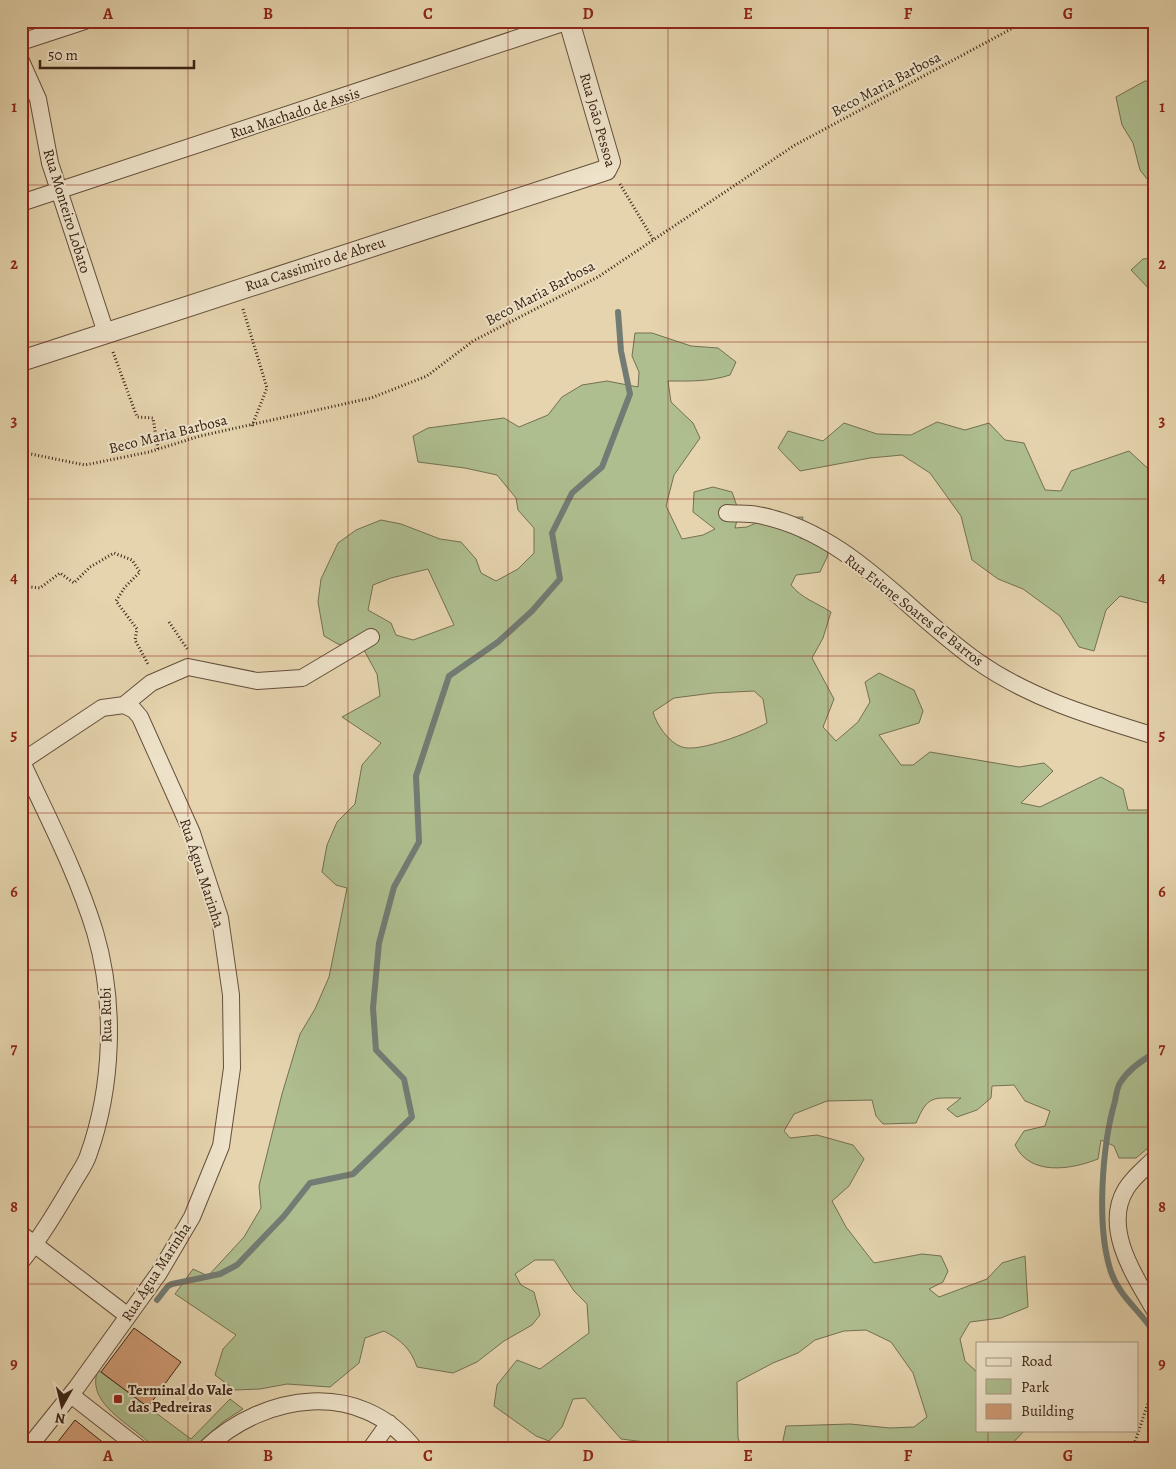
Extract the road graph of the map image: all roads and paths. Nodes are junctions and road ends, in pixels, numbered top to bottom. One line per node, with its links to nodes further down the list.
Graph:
1 (85, 21): 4 (street)
2 (569, 21): 6 (street, Rua João Pessoa); 7 (street, Rua Machado de Assis)
3 (1026, 21): 9 (path, Beco Maria Barbosa)
4 (21, 42)
5 (21, 61): 7 (street, Rua Monteiro Lobato)
6 (609, 167): 9 (path, Rua João Pessoa); 10 (street, Rua Cassimiro de Abreu)
7 (59, 191): 8 (street, Rua Machado de Assis); 11 (street, Rua Monteiro Lobato)
8 (21, 203)
9 (653, 239): 13 (path, Beco Maria Barbosa)
10 (237, 289): 11 (street, Rua Cassimiro de Abreu); 13 (path)
11 (106, 333): 12 (street, Rua Cassimiro de Abreu); 14 (path)
12 (21, 361)
13 (252, 426): 14 (path, Beco Maria Barbosa)
14 (158, 449): 15 (path, Beco Maria Barbosa)
15 (21, 452)
16 (727, 513): 23 (street, Rua Etiene Soares de Barros)
17 (21, 586): 21 (path)
18 (169, 622): 20 (path)
19 (371, 637): 20 (street)
20 (188, 666): 21 (street)
21 (157, 680): 22 (street)
22 (124, 705): 24 (street); 30 (street, Rua Água Marinha)
23 (1155, 736)
24 (22, 762): 27 (street, Rua Rubi)
25 (1155, 1158): 29 (street)
26 (21, 1234): 27 (street)
27 (35, 1244): 28 (street, Rua Rubi); 30 (street)
28 (21, 1262)
29 (1155, 1311)
30 (128, 1316): 32 (street, Rua Água Marinha)
31 (1155, 1382): 39 (path)
32 (70, 1395): 34 (street, Rua Água Marinha); 35 (street)
33 (389, 1423): 36 (street); 37 (street); 38 (street)
34 (28, 1448)
35 (139, 1448)
36 (206, 1448)
37 (371, 1448)
38 (414, 1448)
39 (1133, 1448)

